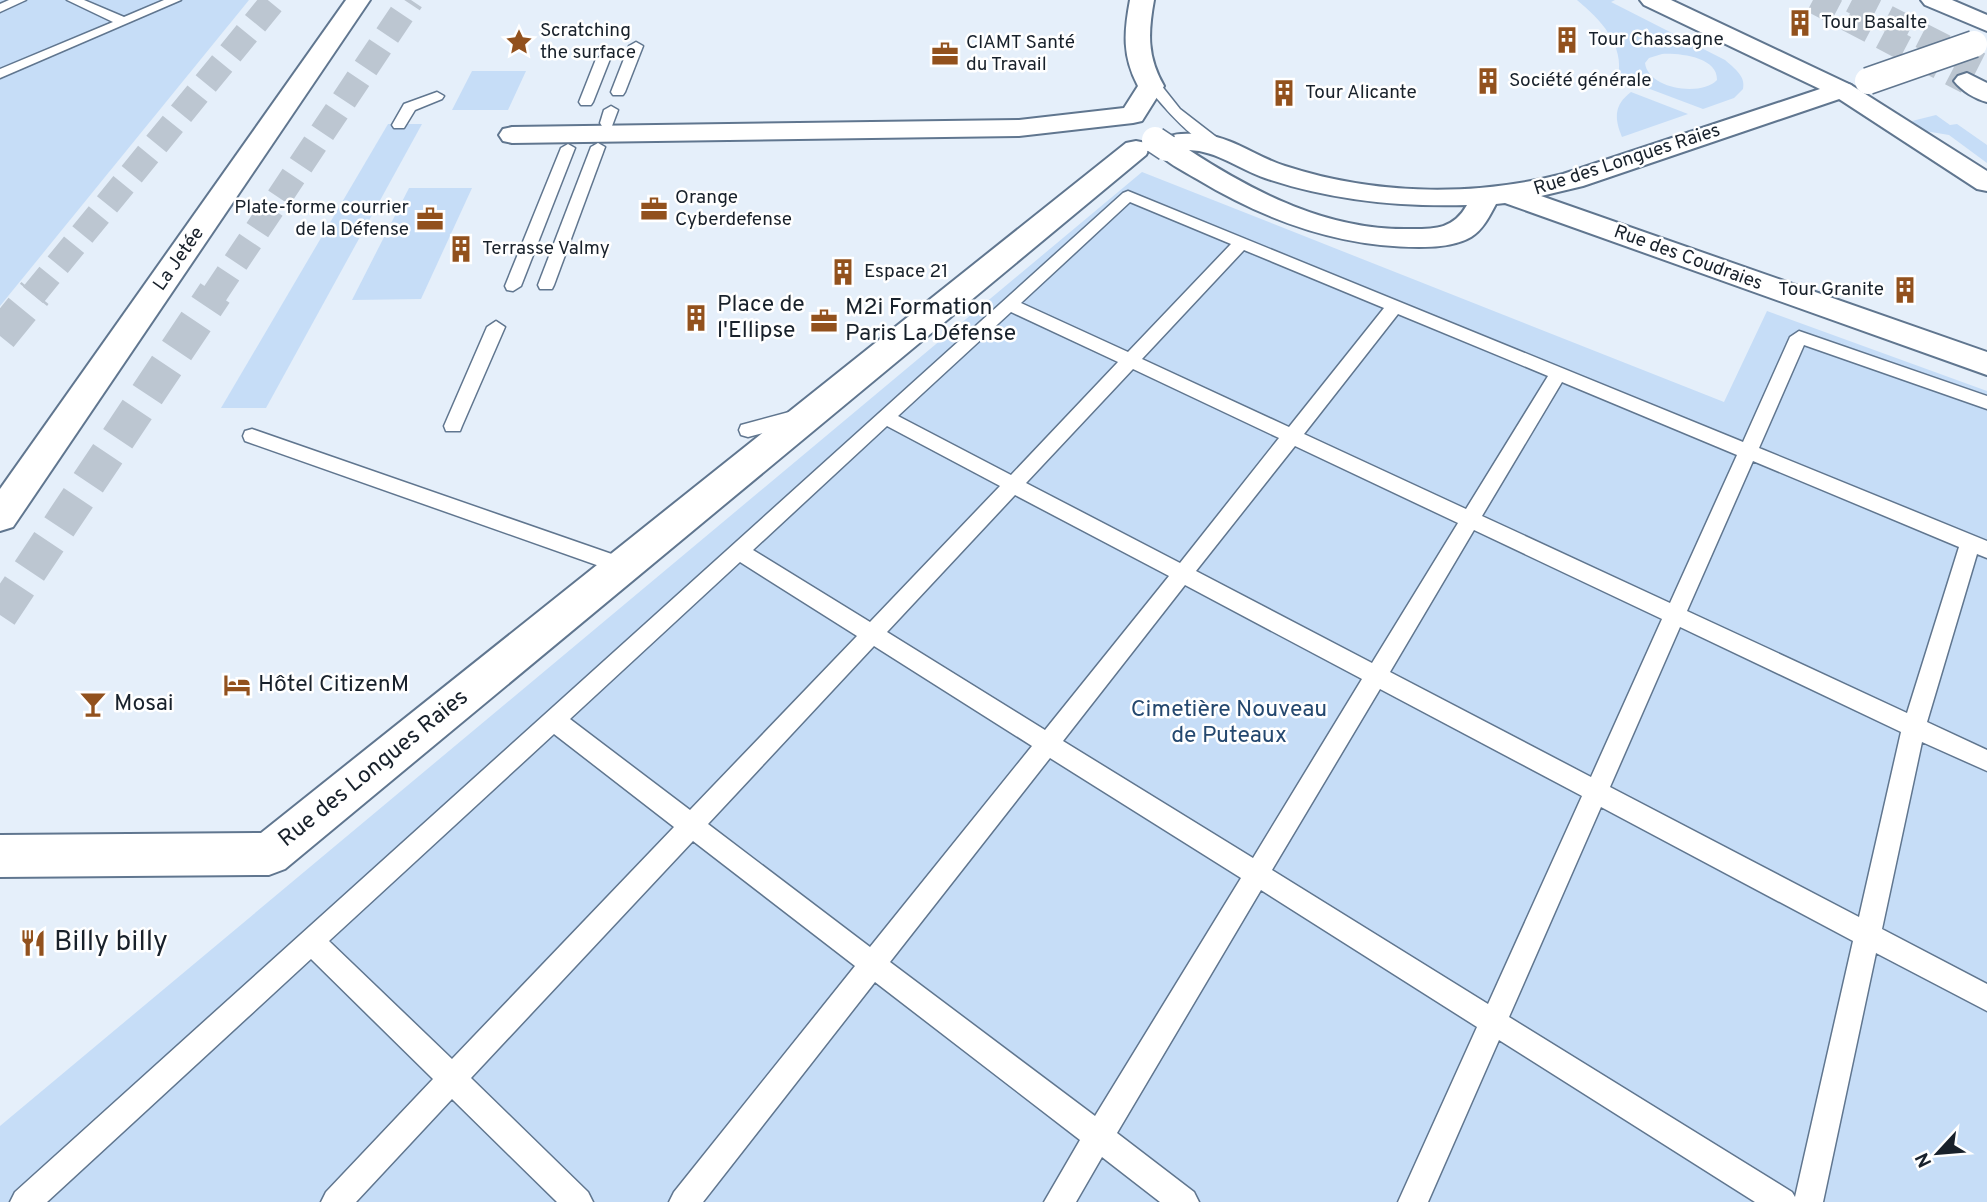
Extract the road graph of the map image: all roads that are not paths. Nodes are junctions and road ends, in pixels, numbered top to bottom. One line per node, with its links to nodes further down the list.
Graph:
1 (20, 0): 8 (lane)
2 (73, 0): 9 (lane)
3 (175, 0): 9 (lane)
4 (358, 0): 45 (street, La Jetée)
5 (1142, 0): 21 (street)
6 (1652, 0): 15 (street)
7 (1933, 0): 10 (street)
8 (0, 8)
9 (124, 22): 13 (lane)
10 (1983, 36): 15 (street, Rue des Longues Raies, bridge)
11 (636, 46): 16 (lane)
12 (603, 59): 18 (lane)
13 (0, 74)
14 (1152, 83): 22 (lane, Rue des Longues Raies)
15 (1842, 90): 25 (street); 26 (street, Rue des Longues Raies)
16 (618, 92)
17 (437, 96): 19 (lane)
18 (586, 102)
19 (398, 125)
20 (512, 135): 21 (street)
21 (1153, 139): 22 (street, Rue des Longues Raies); 26 (street); 37 (street, Rue des Longues Raies)
22 (1219, 146): 26 (street, Rue des Longues Raies)
23 (598, 147): 28 (lane)
24 (568, 148): 29 (lane)
25 (1987, 183)
26 (1497, 195): 34 (street, Rue des Coudraies)
27 (1241, 243): 30 (lane); 31 (lane); 33 (lane)
28 (546, 285)
29 (513, 286)
30 (1009, 304): 33 (lane); 38 (lane)
31 (1395, 306): 35 (lane); 42 (lane)
32 (496, 327): 39 (lane)
33 (1129, 361): 42 (lane); 44 (lane)
34 (1987, 365)
35 (1558, 374): 43 (lane); 46 (lane)
36 (1987, 402): 43 (lane)
37 (810, 413): 40 (lane, Rue des Longues Raies); 49 (street, Rue des Longues Raies)
38 (885, 417): 44 (lane); 48 (lane)
39 (453, 426)
40 (748, 430)
41 (252, 436): 49 (lane)
42 (1291, 437): 46 (lane); 50 (lane)
43 (1748, 452): 47 (lane); 51 (lane)
44 (1013, 485): 50 (lane); 52 (lane)
45 (0, 517)
46 (1470, 520): 51 (lane); 53 (lane)
47 (1978, 547): 55 (lane)
48 (739, 551): 52 (lane); 54 (lane)
49 (622, 566): 60 (street, Rue des Longues Raies)
50 (1182, 574): 53 (lane); 56 (lane)
51 (1674, 616): 55 (lane); 58 (lane)
52 (872, 634): 56 (lane); 59 (lane)
53 (1376, 676): 58 (lane); 61 (lane)
54 (553, 720): 59 (lane); 63 (lane)
55 (1914, 727): 57 (lane); 62 (lane)
56 (1047, 743): 61 (lane); 64 (lane)
57 (1987, 761)
58 (1595, 792): 62 (lane); 66 (lane)
59 (692, 825): 64 (lane); 67 (lane)
60 (0, 856)
61 (1257, 874): 66 (lane); 68 (lane)
62 (1866, 934): 65 (lane); 77 (lane)
63 (311, 941): 67 (lane); 69 (lane)
64 (873, 964): 68 (lane); 72 (lane)
65 (1987, 998)
66 (1494, 1022): 75 (lane); 76 (lane)
67 (452, 1079): 70 (lane); 71 (lane)
68 (1098, 1136): 73 (lane); 74 (lane)
69 (25, 1202)
70 (336, 1202)
71 (578, 1202)
72 (684, 1202)
73 (1059, 1202)
74 (1184, 1202)
75 (1413, 1202)
76 (1782, 1202)
77 (1808, 1202)

